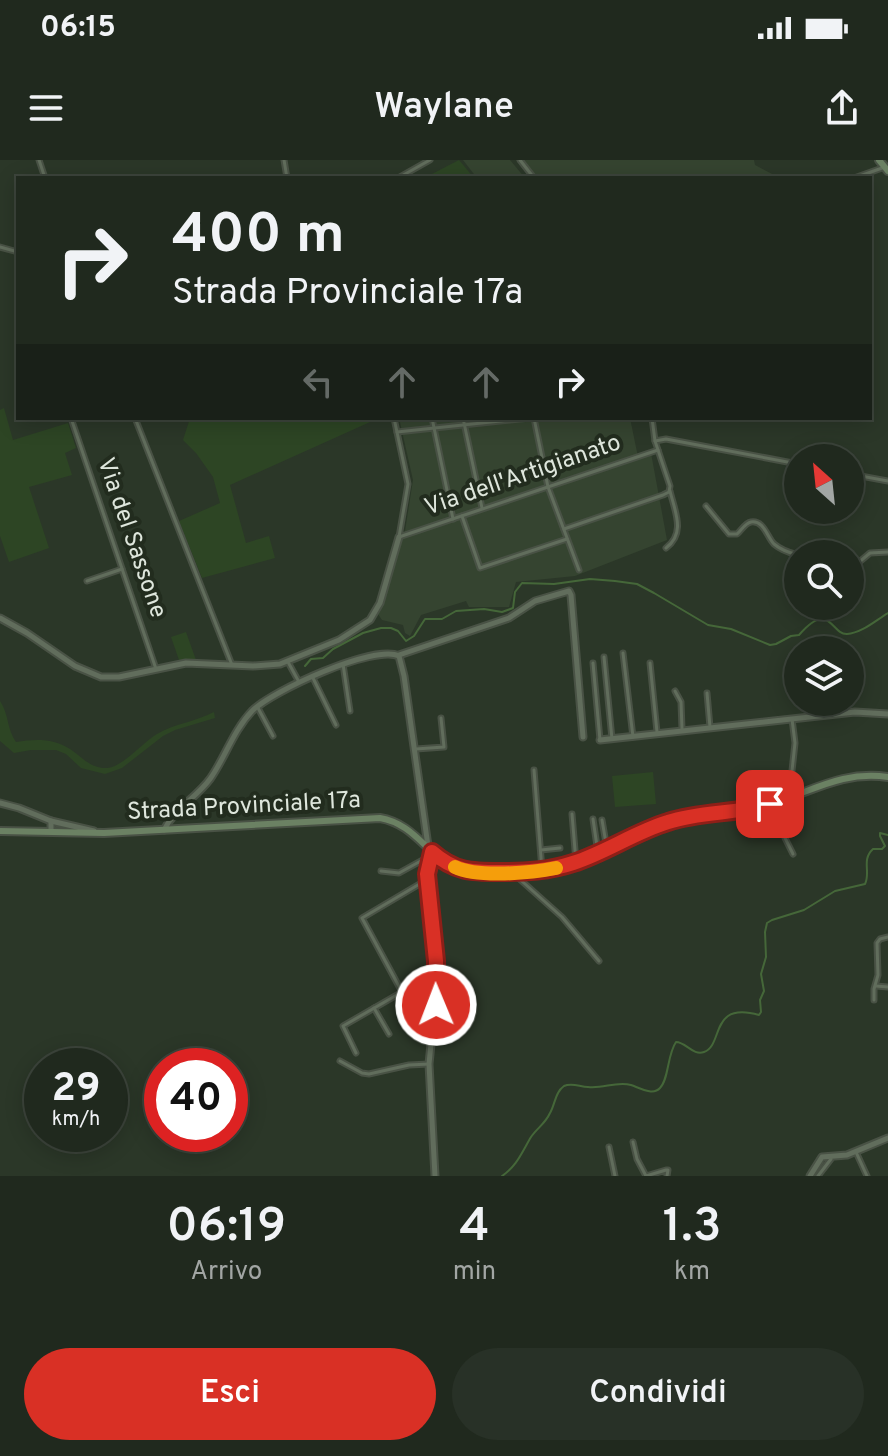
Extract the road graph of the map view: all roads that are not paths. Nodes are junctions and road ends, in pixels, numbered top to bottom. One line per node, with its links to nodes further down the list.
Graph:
1 (430, 160): 5 (street)
2 (520, 160): 6 (street)
3 (879, 160): 4 (main road)
4 (886, 169): 7 (street)
5 (402, 176)
6 (532, 176)
7 (861, 176)
8 (72, 420): 37 (street, Via del Sassone)
9 (136, 420): 48 (street)
10 (394, 420): 18 (street)
11 (432, 420): 17 (street)
12 (463, 420): 16 (street)
13 (513, 420): 16 (street)
14 (532, 420): 24 (street)
15 (652, 420): 19 (street)
16 (464, 425): 17 (street); 27 (street)
17 (434, 429): 18 (street); 29 (street)
18 (397, 432): 31 (street)
19 (655, 441): 20 (street); 21 (street)
20 (658, 450): 24 (street, Via dell'Artigianato); 25 (street)
21 (784, 461)
22 (864, 477): 23 (street)
23 (888, 481)
24 (548, 487): 27 (street, Via dell'Artigianato); 30 (street)
25 (670, 491): 30 (street); 33 (street)
26 (706, 506): 34 (street)
27 (482, 509): 28 (street, Via dell'Artigianato)
28 (462, 516): 29 (street, Via dell'Artigianato); 32 (street)
29 (453, 519): 31 (street, Via dell'Artigianato)
30 (564, 529): 32 (street)
31 (399, 537): 46 (street)
32 (567, 539): 38 (street)
33 (666, 548)
34 (784, 548)
35 (888, 552): 36 (street)
36 (864, 558)
37 (122, 569): 39 (street); 49 (street, Via del Sassone)
38 (579, 570)
39 (87, 581)
40 (0, 618): 49 (street)
41 (623, 653): 65 (street)
42 (399, 655): 47 (street); 64 (street); 68 (street)
43 (604, 657): 66 (street)
44 (593, 663): 67 (street)
45 (650, 663): 62 (street)
46 (289, 664): 48 (street); 51 (street)
47 (343, 664): 50 (street); 55 (street)
48 (232, 665): 49 (street)
49 (156, 669)
50 (312, 677): 51 (street); 59 (street)
51 (297, 680): 54 (street)
52 (675, 691): 61 (street)
53 (707, 693): 60 (street)
54 (258, 707): 63 (street); 80 (street)
55 (350, 711)
56 (888, 714): 58 (street)
57 (441, 718): 68 (street)
58 (792, 719): 60 (street); 71 (street)
59 (336, 725)
60 (710, 727): 61 (street)
61 (682, 729): 62 (street)
62 (657, 732): 65 (street)
63 (273, 736)
64 (583, 737)
65 (633, 737): 66 (street)
66 (612, 739): 67 (street)
67 (600, 740)
68 (414, 749): 87 (street)
69 (534, 770): 86 (street)
70 (888, 777): 71 (main road, Strada Provinciale 17a)
71 (797, 794): 72 (main road, Strada Provinciale 17a)
72 (774, 802): 75 (street); 85 (main road, Strada Provinciale 17a)
73 (0, 803): 79 (street)
74 (798, 810): 75 (street)
75 (787, 813): 89 (street)
76 (572, 814): 90 (street)
77 (593, 819): 88 (street)
78 (602, 820): 85 (street)
79 (51, 821): 82 (street); 83 (street)
80 (164, 830): 83 (main road, Strada Provinciale 17a); 87 (main road, Strada Provinciale 17a)
81 (0, 831): 82 (main road, Strada Provinciale 17a)
82 (51, 832): 83 (main road, Strada Provinciale 17a)
83 (99, 833)
84 (560, 848): 86 (street)
85 (607, 849): 88 (main road, Strada Provinciale 17a)
86 (541, 850): 92 (street)
87 (430, 852): 91 (street); 93 (main road, Strada Provinciale 17a); 94 (street)
88 (598, 853): 90 (main road, Strada Provinciale 17a)
89 (793, 854)
90 (576, 862): 92 (main road, Strada Provinciale 17a)
91 (381, 871)
92 (542, 871): 93 (main road, Strada Provinciale 17a)
93 (512, 872): 96 (street)
94 (428, 879): 100 (street); 104 (street)
95 (888, 937): 97 (street)
96 (599, 961)
97 (875, 986): 98 (street); 99 (street)
98 (888, 987)
99 (874, 1000)
100 (374, 1008): 101 (street); 102 (street)
101 (389, 1034)
102 (356, 1053)
103 (340, 1061): 104 (street)
104 (429, 1064): 110 (street)
105 (888, 1138): 108 (street)
106 (633, 1142): 112 (street)
107 (609, 1147): 111 (street)
108 (856, 1152): 109 (street); 116 (street)
109 (834, 1156): 114 (street); 115 (street)
110 (435, 1176)
111 (615, 1176)
112 (646, 1176): 113 (street)
113 (667, 1176)
114 (810, 1176)
115 (818, 1176)
116 (867, 1176)

